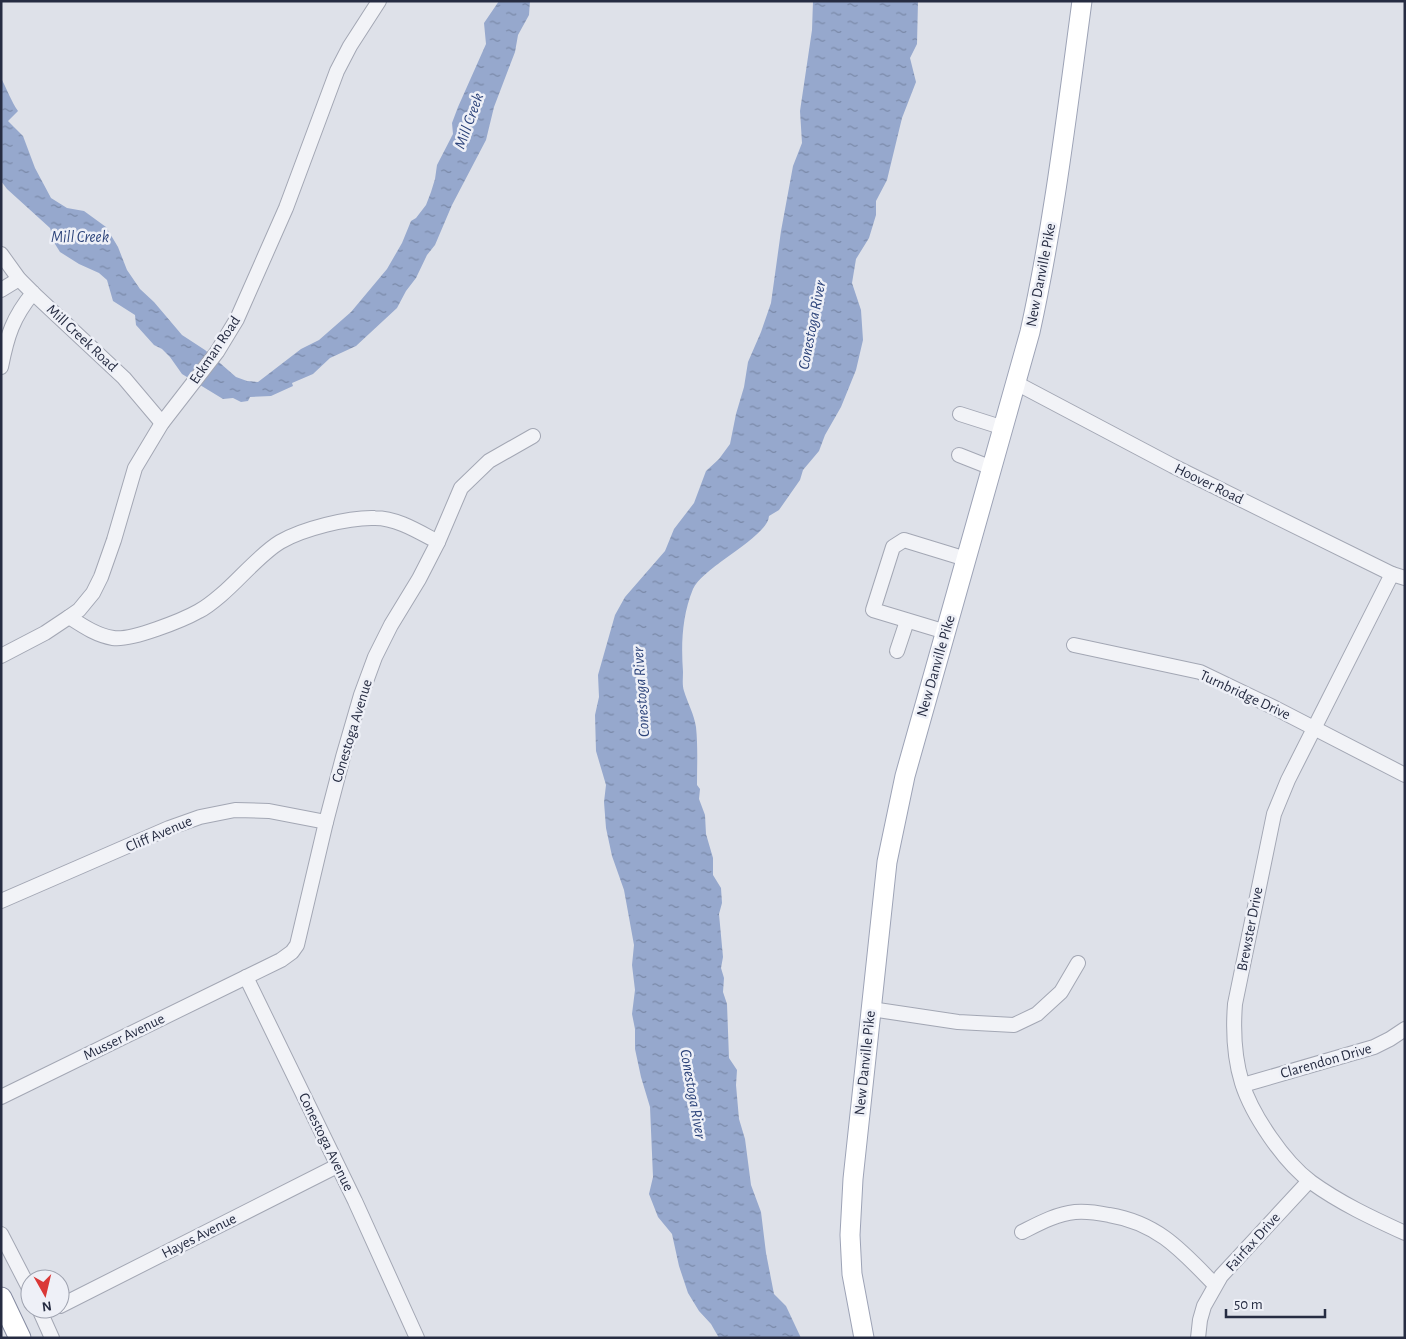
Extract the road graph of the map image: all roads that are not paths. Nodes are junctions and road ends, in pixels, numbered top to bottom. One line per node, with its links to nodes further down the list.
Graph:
1 (379, 1): 10 (street, Eckman Road)
2 (1082, 1): 8 (main road, New Danville Pike)
3 (1, 254): 4 (street, Mill Creek Road)
4 (20, 279): 5 (street); 6 (street, Mill Creek Road)
5 (1, 290)
6 (33, 293): 7 (street); 10 (street, Mill Creek Road)
7 (1, 366)
8 (1016, 383): 11 (main road, New Danville Pike); 17 (street, Hoover Road)
9 (960, 414): 11 (street)
10 (162, 423): 18 (street, Eckman Road)
11 (1004, 428): 14 (main road, New Danville Pike)
12 (533, 436): 15 (street, Conestoga Avenue)
13 (959, 455): 14 (street)
14 (992, 468): 16 (main road, New Danville Pike)
15 (438, 542): 18 (street); 26 (street, Conestoga Avenue)
16 (966, 559): 19 (street); 20 (main road, New Danville Pike)
17 (1398, 576): 24 (street, Brewster Drive)
18 (69, 617): 23 (street, Eckman Road)
19 (907, 620): 20 (street); 22 (street)
20 (946, 632): 30 (main road, New Danville Pike)
21 (1074, 645): 24 (street, Turnbridge Drive)
22 (897, 651)
23 (1, 656)
24 (1314, 728): 25 (street, Turnbridge Drive); 32 (street, Brewster Drive)
25 (1405, 775)
26 (326, 822): 27 (street, Cliff Avenue); 29 (street, Conestoga Avenue)
27 (1, 901)
28 (1078, 963): 30 (street)
29 (246, 977): 33 (street, Musser Avenue); 34 (street, Conestoga Avenue)
30 (871, 1009): 47 (main road, New Danville Pike)
31 (1405, 1029): 32 (street, Clarendon Drive)
32 (1243, 1085): 35 (street, Brewster Drive)
33 (1, 1097)
34 (337, 1166): 42 (street, Hayes Avenue); 46 (street, Conestoga Avenue)
35 (1310, 1181): 37 (street, Brewster Drive); 40 (street, Fairfax Drive)
36 (1022, 1232): 40 (street)
37 (1405, 1233)
38 (1, 1234): 39 (street)
39 (20, 1271)
40 (1215, 1285): 48 (street, Fairfax Drive)
41 (1, 1298): 44 (highway)
42 (70, 1301)
43 (47, 1319): 45 (street)
44 (20, 1338)
45 (52, 1338)
46 (417, 1338)
47 (864, 1338)
48 (1198, 1338)

